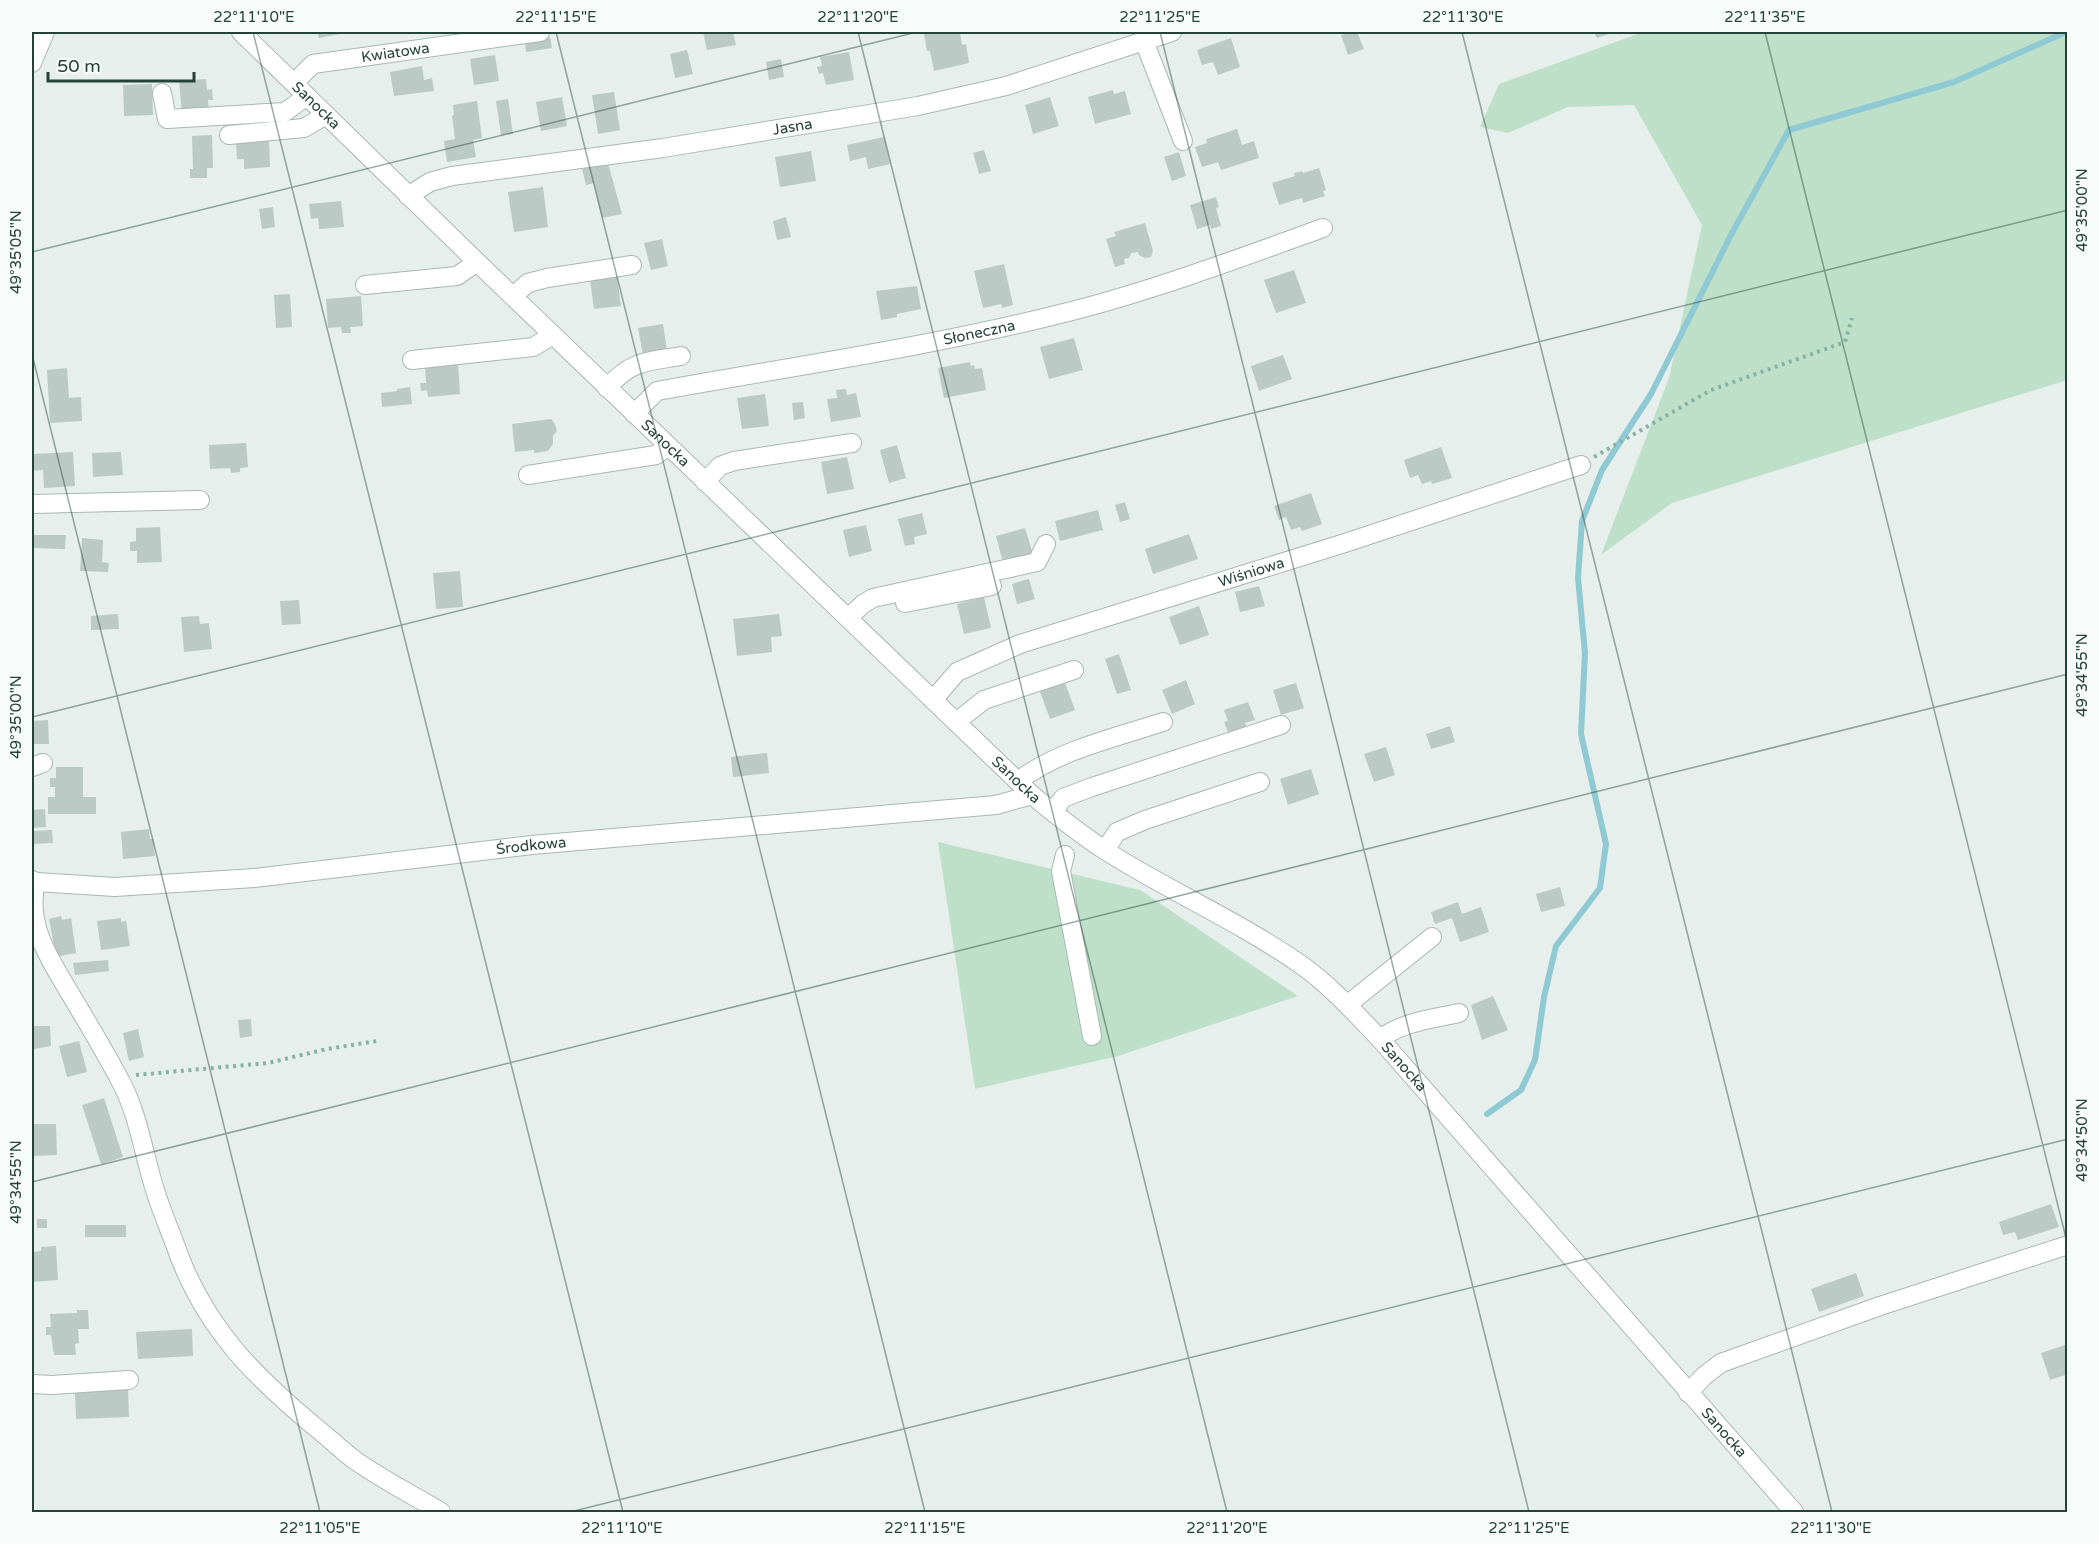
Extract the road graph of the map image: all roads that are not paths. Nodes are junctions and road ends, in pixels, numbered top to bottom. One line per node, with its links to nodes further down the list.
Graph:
1 (241, 32): 5 (street, Sanocka)
2 (540, 32): 5 (street, Kwiatowa)
3 (1172, 32): 4 (street, Jasna)
4 (1144, 41): 9 (street); 10 (street, Jasna)
5 (300, 89): 6 (street, Kwiatowa); 7 (street, Sanocka)
6 (162, 93)
7 (326, 114): 8 (street); 10 (street, Sanocka)
8 (229, 135)
9 (1183, 141)
10 (408, 196): 12 (street, Sanocka)
11 (1323, 228): 20 (street, Słoneczna)
12 (477, 262): 14 (street); 15 (street, Sanocka)
13 (632, 265): 15 (street)
14 (365, 285)
15 (513, 296): 16 (street, Sanocka)
16 (553, 335): 18 (street); 19 (street, Sanocka)
17 (681, 356): 19 (street)
18 (412, 360)
19 (607, 388): 20 (street, Sanocka)
20 (634, 414): 22 (street, Sanocka)
21 (852, 443): 25 (street)
22 (668, 446): 24 (street); 25 (street, Sanocka)
23 (1581, 465): 32 (street, Wiśniowa)
24 (528, 475)
25 (705, 482): 30 (street, Sanocka)
26 (200, 500): 27 (street)
27 (32, 504)
28 (1046, 544): 30 (street)
29 (992, 586): 30 (street)
30 (853, 623): 32 (street, Sanocka)
31 (1074, 670): 33 (street)
32 (933, 700): 33 (street, Sanocka)
33 (956, 722): 36 (street, Sanocka)
34 (1163, 722): 36 (street)
35 (1281, 725): 39 (street)
36 (1018, 781): 38 (street, Sanocka)
37 (1260, 782): 40 (street)
38 (1032, 795): 39 (street, Sanocka); 42 (street, Środkowa)
39 (1053, 812): 40 (street, Sanocka)
40 (1105, 850): 44 (street, Sanocka)
41 (1065, 855): 46 (street)
42 (34, 881): 52 (street)
43 (1432, 937): 44 (street)
44 (1347, 1005): 47 (street, Sanocka)
45 (1459, 1013): 47 (street)
46 (1092, 1036)
47 (1380, 1040): 51 (street, Sanocka)
48 (2067, 1245): 51 (street)
49 (129, 1380): 50 (street)
50 (32, 1384)
51 (1688, 1393): 53 (street, Sanocka)
52 (441, 1512)
53 (1794, 1512)

